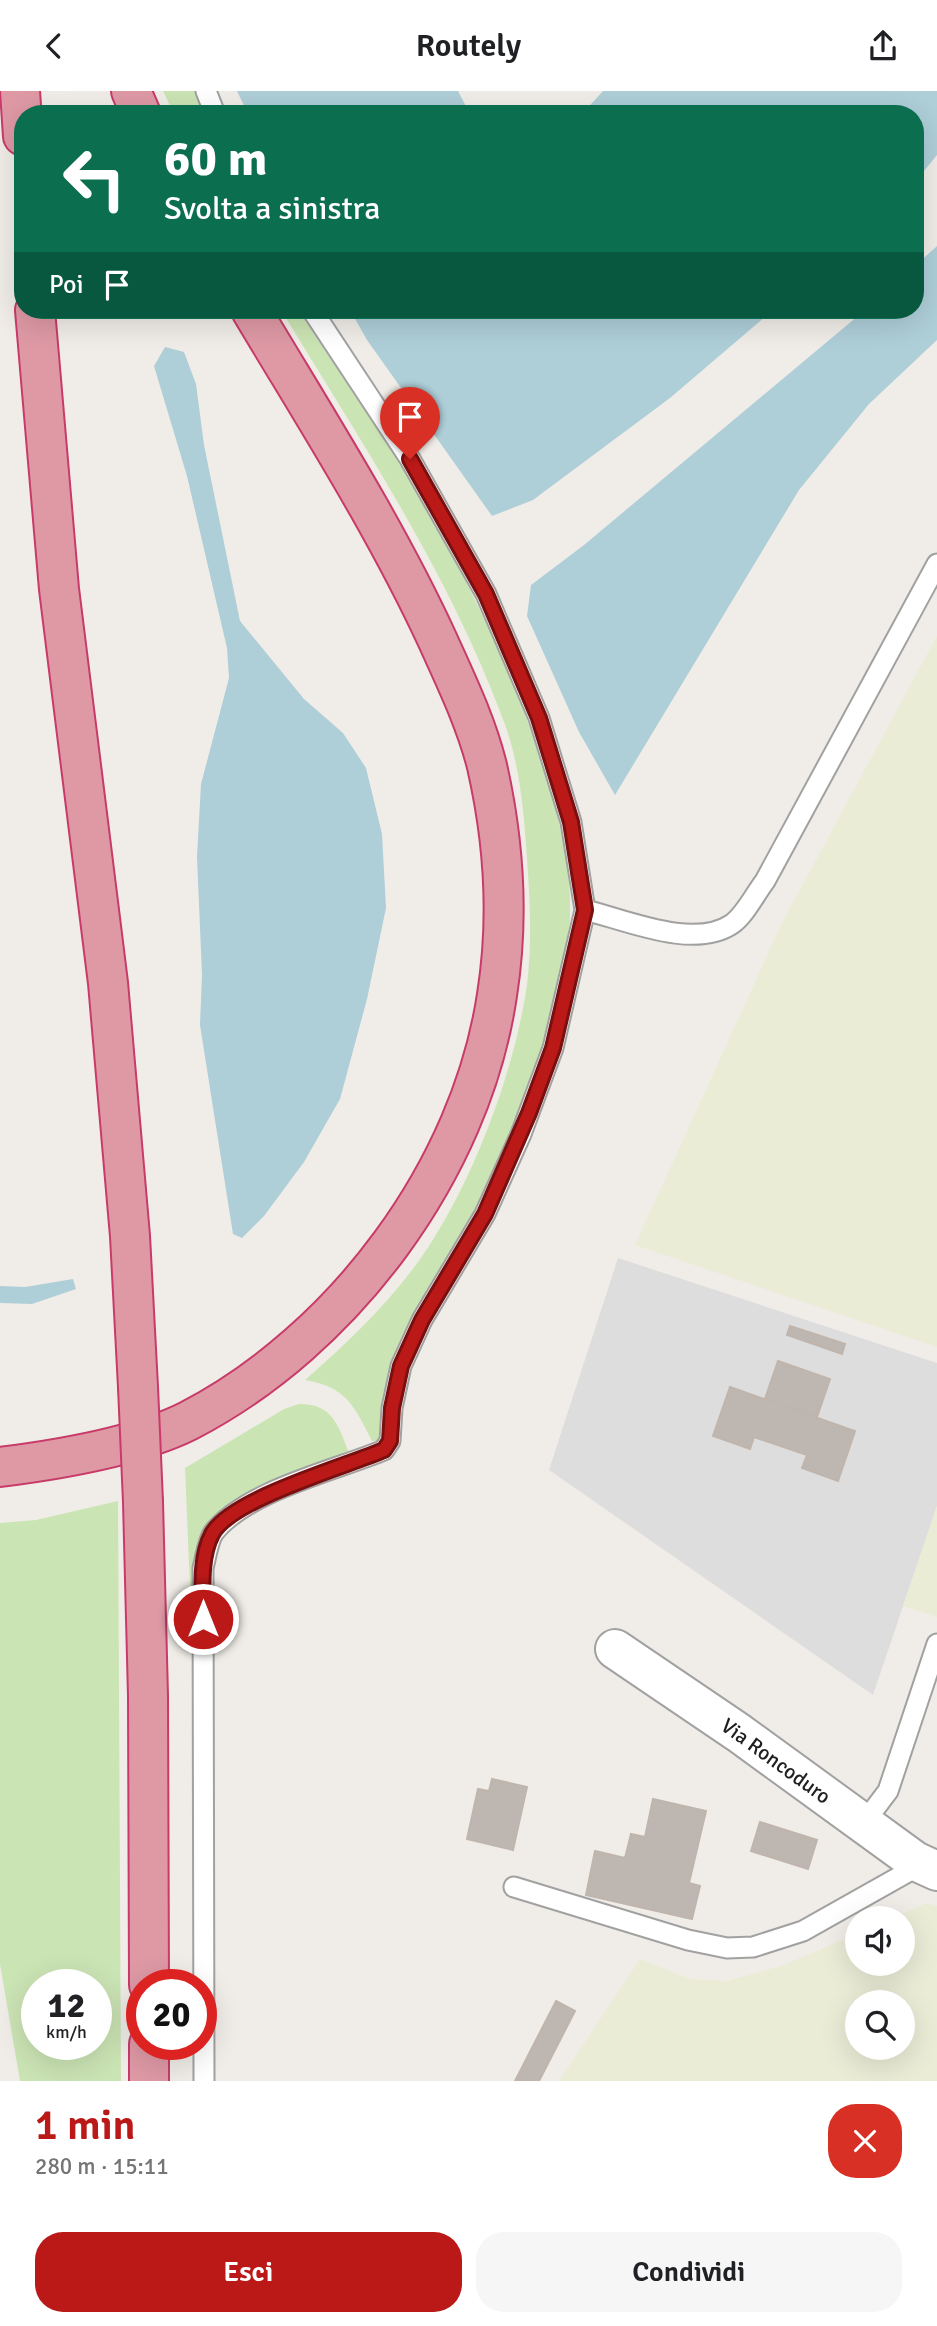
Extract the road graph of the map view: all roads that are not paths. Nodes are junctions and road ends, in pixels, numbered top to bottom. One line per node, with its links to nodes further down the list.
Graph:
1 (36, 319): 12 (highway, bridge)
2 (256, 319): 6 (highway)
3 (318, 319): 5 (lane)
4 (937, 564): 5 (lane)
5 (585, 910): 15 (lane)
6 (0, 1467)
7 (937, 1644): 9 (lane)
8 (615, 1649): 9 (street, Via Roncoduro)
9 (863, 1824): 10 (street, Via Roncoduro)
10 (926, 1866): 11 (lane)
11 (514, 1887)
12 (149, 1969)
13 (149, 2060): 14 (highway)
14 (149, 2081)
15 (204, 2081)

